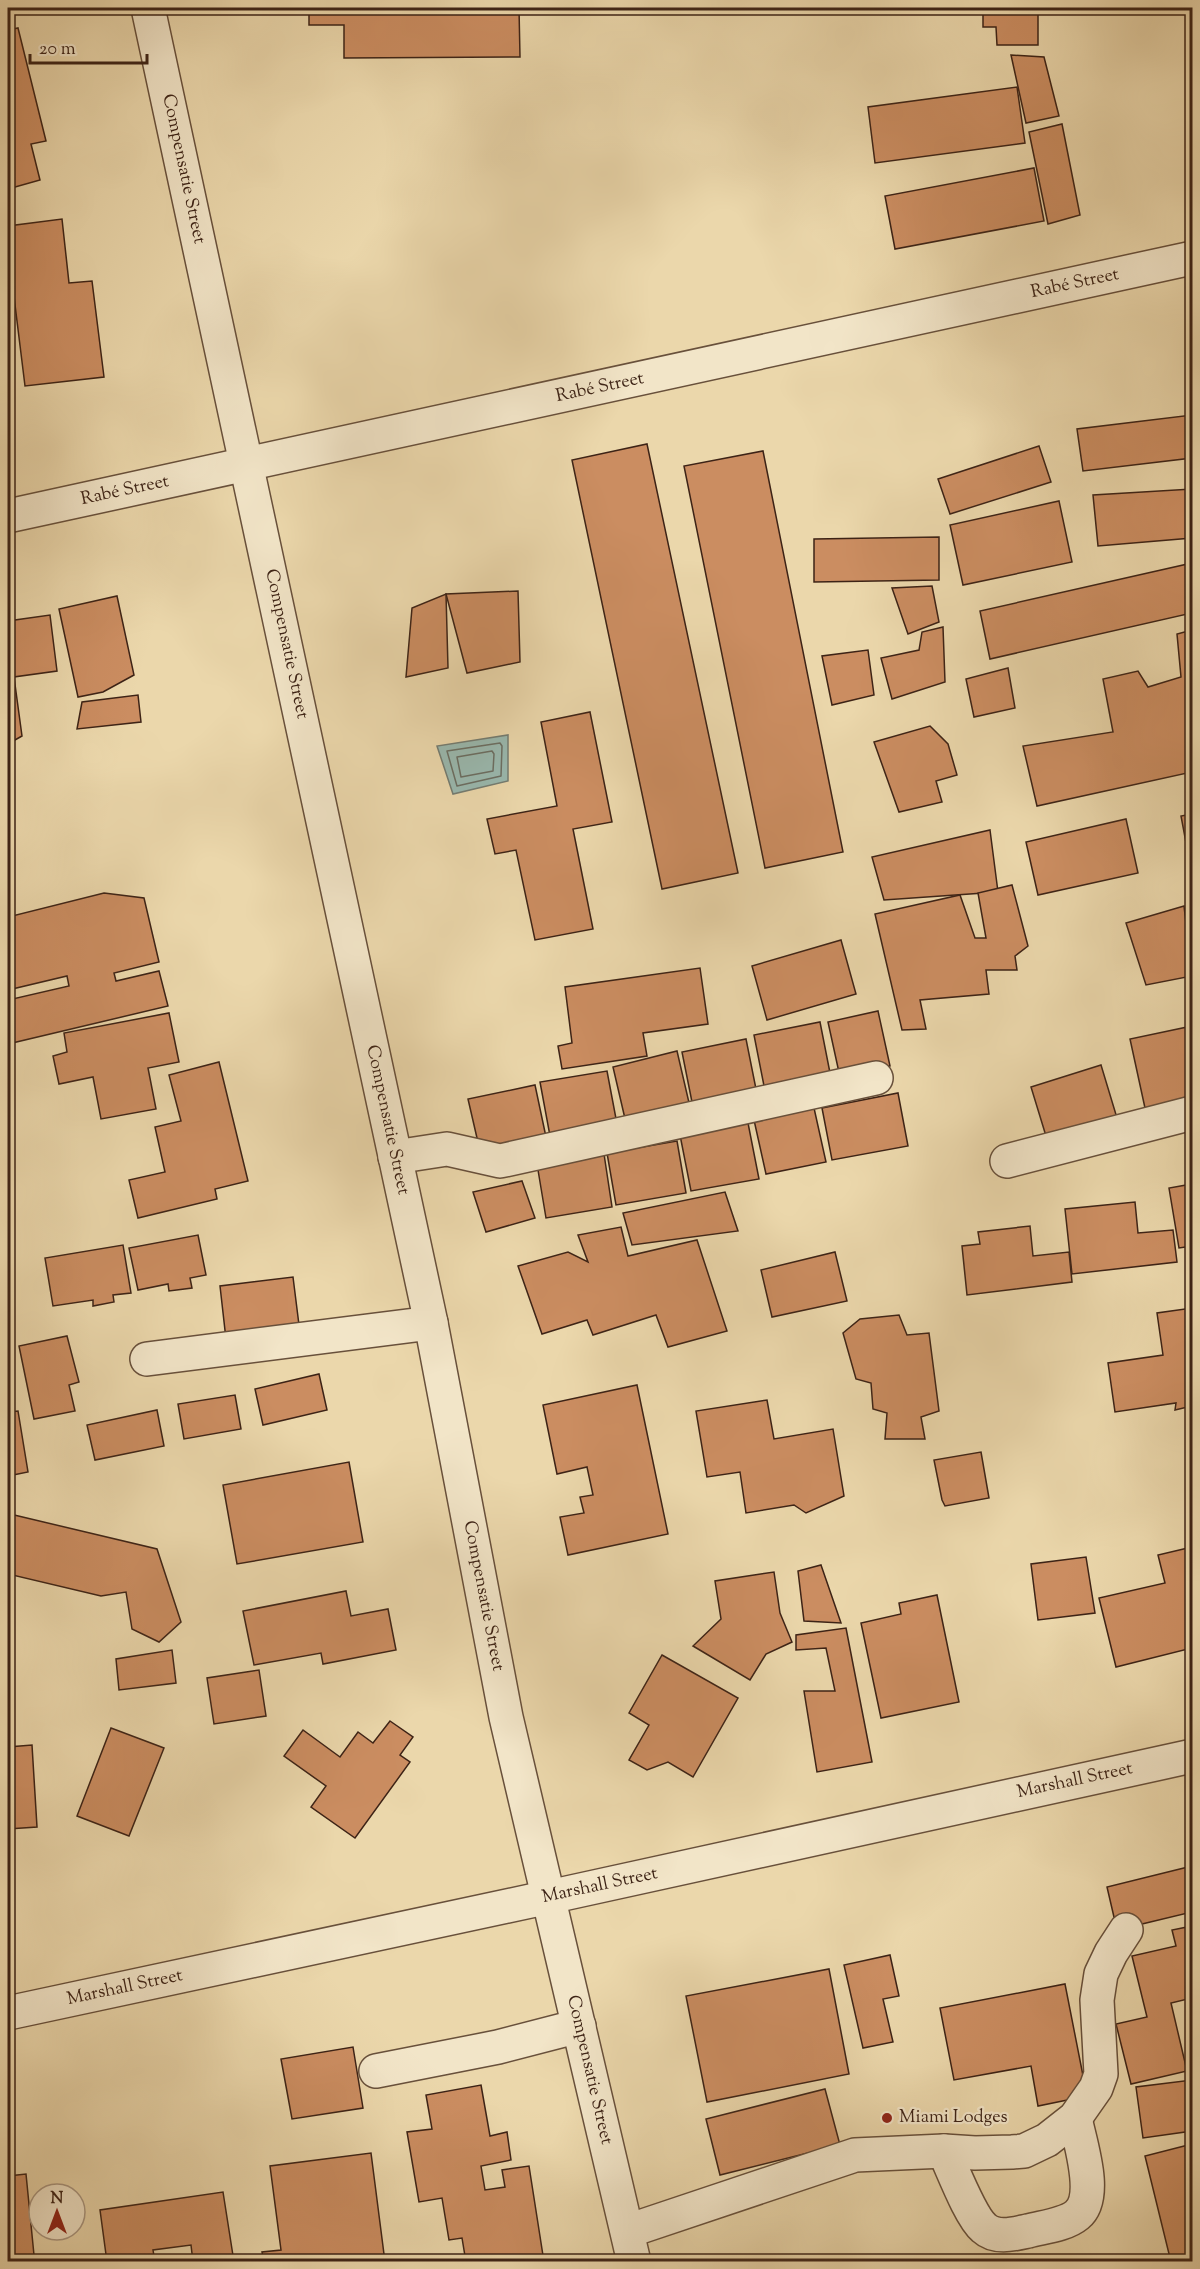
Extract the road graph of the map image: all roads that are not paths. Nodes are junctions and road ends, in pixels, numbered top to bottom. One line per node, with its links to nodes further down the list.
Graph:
1 (148, 8): 3 (street, Compensatie Street)
2 (1192, 258): 3 (street, Rabé Street)
3 (247, 465): 4 (street, Rabé Street); 7 (street, Compensatie Street)
4 (8, 516)
5 (876, 1078): 7 (street)
6 (1192, 1113): 8 (street)
7 (395, 1157): 9 (street, Compensatie Street)
8 (1007, 1161)
9 (430, 1323): 10 (street); 12 (street, Compensatie Street)
10 (147, 1359)
11 (1192, 1756): 12 (street, Marshall Street)
12 (549, 1897): 14 (street, Marshall Street); 15 (street, Compensatie Street)
13 (1126, 1930): 17 (street)
14 (8, 2013)
15 (579, 2026): 16 (street); 19 (street, Compensatie Street)
16 (376, 2071)
17 (1075, 2118): 18 (street); 18 (street)
18 (944, 2151): 19 (street)
19 (631, 2246)

